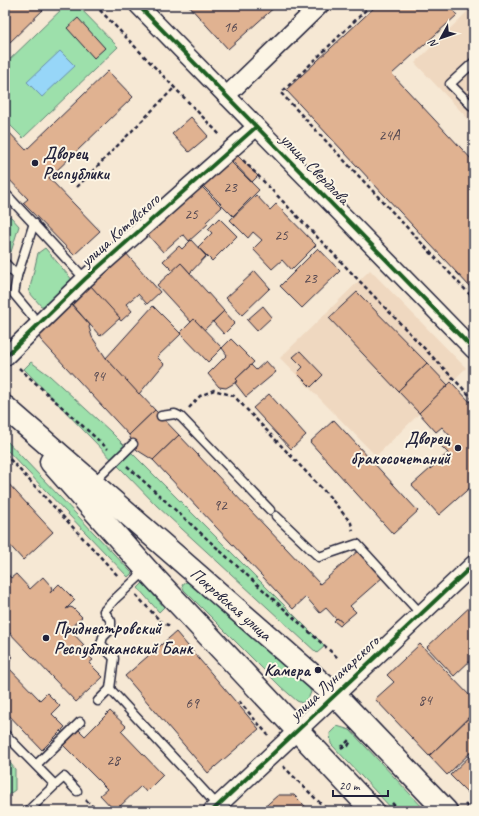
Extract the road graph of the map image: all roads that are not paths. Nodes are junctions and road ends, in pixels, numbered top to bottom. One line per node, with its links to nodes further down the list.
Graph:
1 (138, 5): 4 (street, улица Свердлова)
2 (320, 5): 4 (street)
3 (474, 62): 5 (lane)
4 (226, 96): 6 (street, улица Свердлова)
5 (474, 108)
6 (256, 127): 11 (street, улица Котовского); 13 (street, улица Свердлова)
7 (5, 193): 8 (lane)
8 (34, 223): 10 (lane); 11 (lane)
9 (5, 263): 10 (lane)
10 (17, 276): 12 (lane)
11 (86, 279): 12 (street, улица Котовского)
12 (39, 324): 14 (street, улица Котовского)
13 (474, 350)
14 (11, 361)
15 (5, 409): 18 (main road, Покровская улица); 20 (main road, Покровская улица)
16 (161, 416): 21 (lane)
17 (133, 444): 18 (lane)
18 (93, 483): 23 (main road, Покровская улица)
19 (474, 564): 21 (street, улица Луначарского)
20 (147, 570): 22 (lane); 26 (main road, Покровская улица)
21 (421, 614): 23 (street, улица Луначарского)
22 (110, 690): 24 (lane); 32 (lane)
23 (335, 695): 26 (street, улица Луначарского); 34 (main road, Покровская улица)
24 (98, 701)
25 (80, 722): 28 (lane)
26 (298, 730): 31 (main road, Покровская улица); 32 (street, улица Луначарского)
27 (5, 734): 28 (lane)
28 (36, 765): 29 (lane)
29 (56, 785): 30 (lane); 33 (lane)
30 (78, 791)
31 (381, 805)
32 (215, 808)
33 (28, 811)
34 (446, 811)

